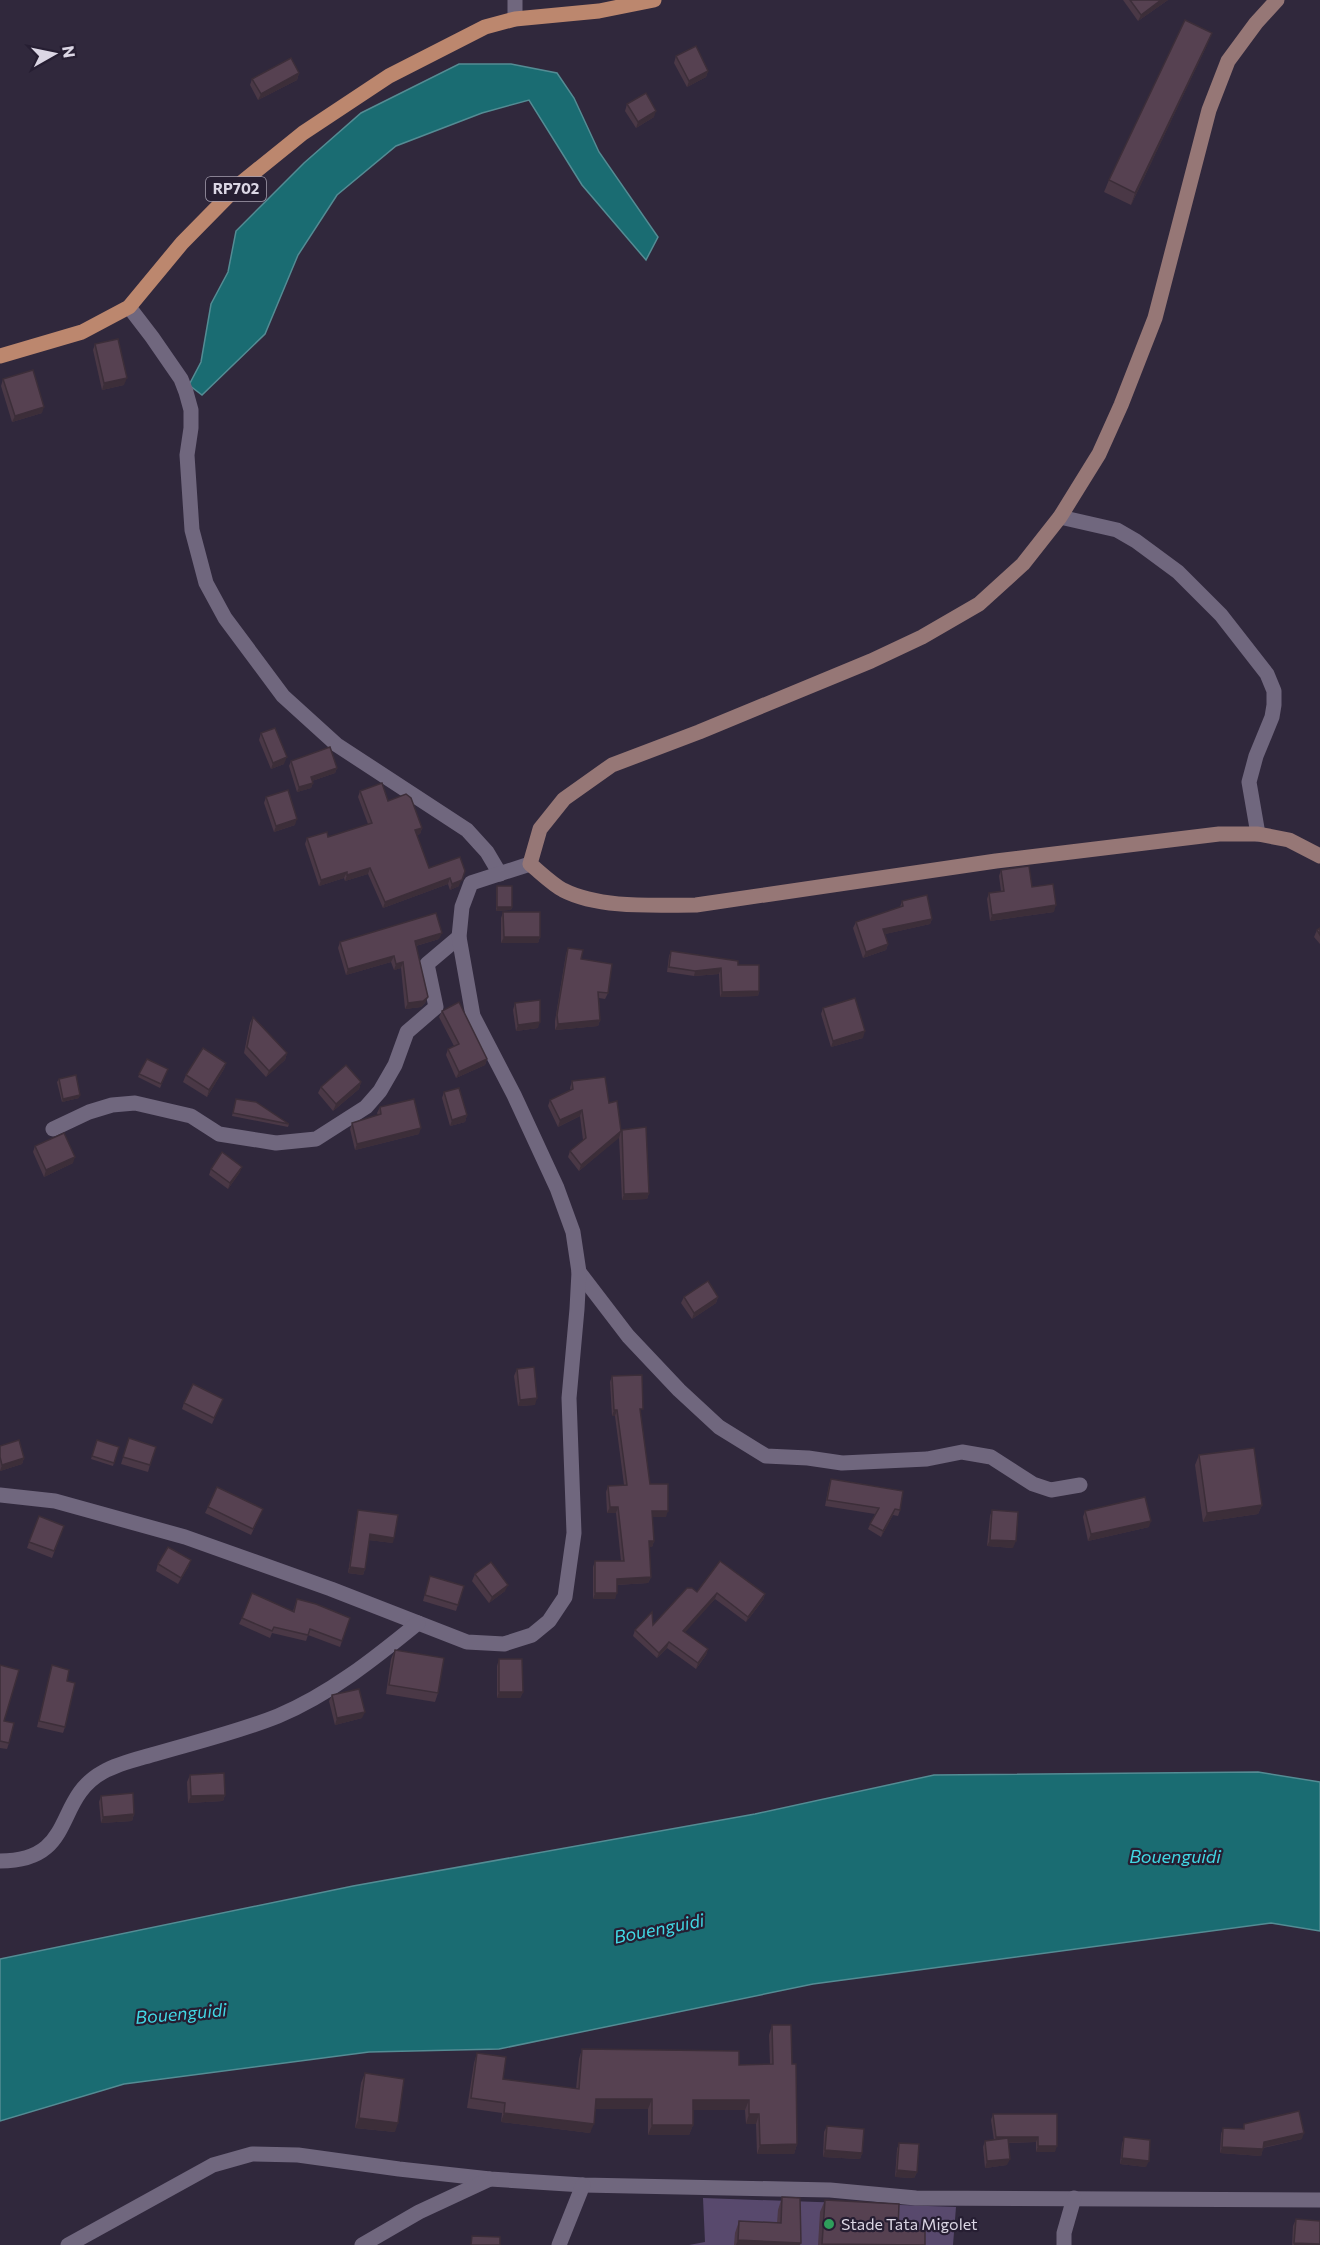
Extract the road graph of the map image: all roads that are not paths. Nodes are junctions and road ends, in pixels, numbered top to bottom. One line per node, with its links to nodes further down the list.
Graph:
1 (514, 0): 4 (street)
2 (654, 0): 4 (main road, RP702)
3 (1277, 0): 7 (main road)
4 (515, 19): 5 (main road, RP702)
5 (129, 307): 6 (main road, RP702); 11 (street)
6 (0, 356)
7 (1060, 517): 8 (street); 10 (main road)
8 (1258, 834): 9 (main road); 10 (main road)
9 (1320, 856)
10 (531, 864): 11 (street)
11 (501, 874): 12 (street)
12 (459, 937): 13 (street); 14 (street)
13 (53, 1129)
14 (579, 1272): 15 (street); 17 (street)
15 (1080, 1485)
16 (0, 1495): 17 (street)
17 (418, 1623): 18 (street)
18 (0, 1861)
19 (490, 2179): 20 (street); 23 (street); 24 (street)
20 (583, 2185): 21 (street); 25 (street)
21 (1074, 2198): 22 (street); 26 (street)
22 (1320, 2200)
23 (68, 2245)
24 (362, 2245)
25 (559, 2245)
26 (1064, 2245)

